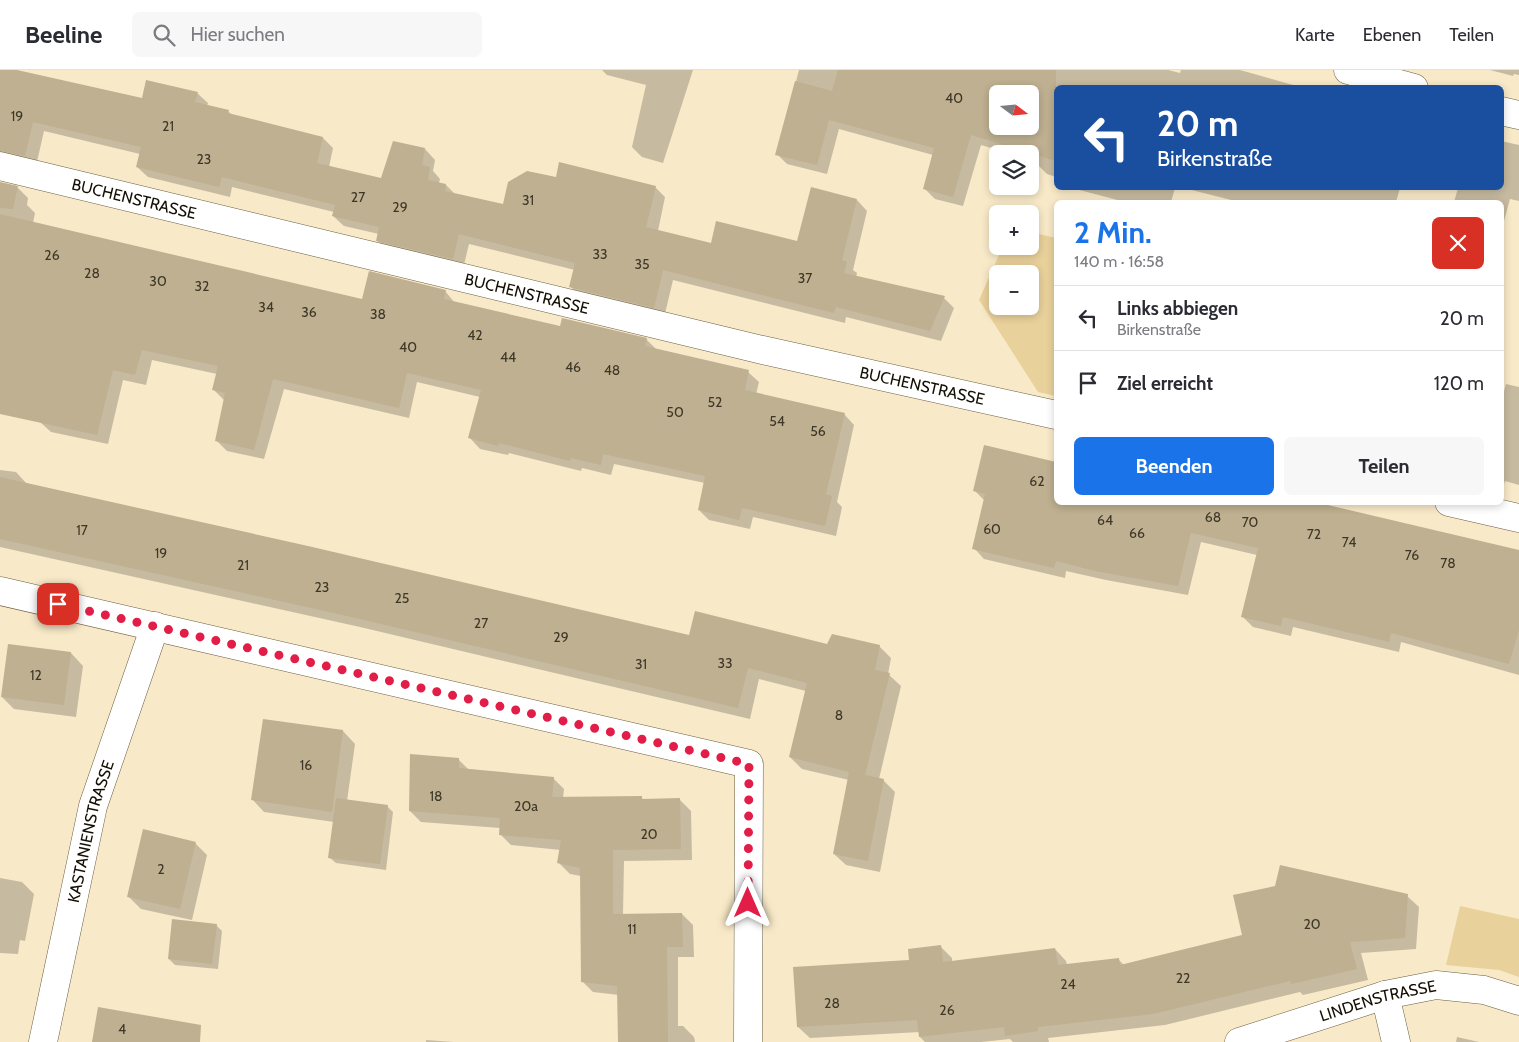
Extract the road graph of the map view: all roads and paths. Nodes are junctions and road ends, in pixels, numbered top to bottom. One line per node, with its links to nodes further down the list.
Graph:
1 (1348, 70): 2 (street)
2 (1403, 85)
3 (1504, 111): 4 (street)
4 (1519, 115)
5 (0, 166): 6 (street, BUCHENSTRASSE)
6 (1054, 415)
7 (1462, 505): 8 (street)
8 (1519, 518)
9 (0, 591): 10 (street)
10 (155, 626): 13 (street, KASTANIENSTRASSE); 14 (street)
11 (1385, 995): 12 (street, LINDENSTRASSE); 15 (street, LINDENSTRASSE); 16 (street)
12 (1519, 1001)
13 (43, 1042)
14 (748, 1042)
15 (1239, 1042)
16 (1396, 1042)

